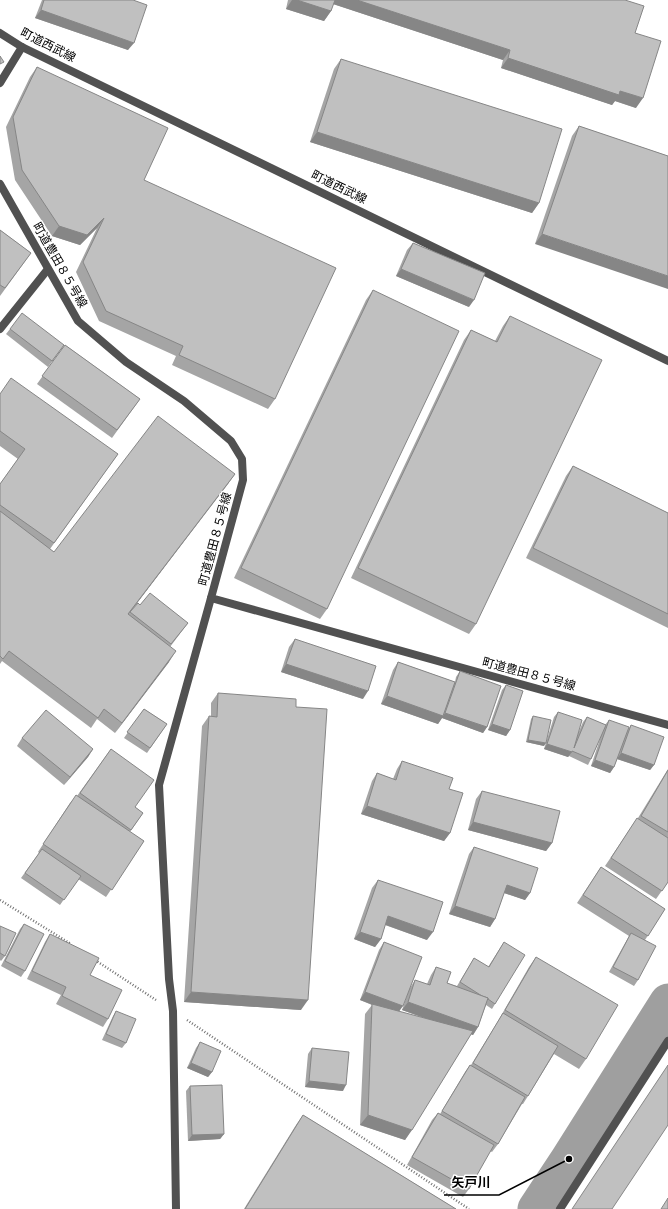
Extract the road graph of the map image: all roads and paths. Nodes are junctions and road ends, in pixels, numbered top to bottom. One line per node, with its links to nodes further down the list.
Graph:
1 (0, 33): 2 (street, 町道西武線)
2 (22, 47): 3 (street); 7 (street, 町道西武線)
3 (0, 83)
4 (0, 184): 5 (street, 町道豊田８５号線)
5 (48, 269): 6 (street); 8 (street, 町道豊田８５号線)
6 (0, 329)
7 (668, 361)
8 (211, 598): 9 (street, 町道豊田８５号線); 13 (street)
9 (668, 725)
10 (0, 900): 11 (path)
11 (77, 948)
12 (90, 956): 13 (path)
13 (173, 1011): 15 (street); 16 (path)
14 (668, 1041): 17 (street)
15 (176, 1209)
16 (469, 1209)
17 (560, 1209)

